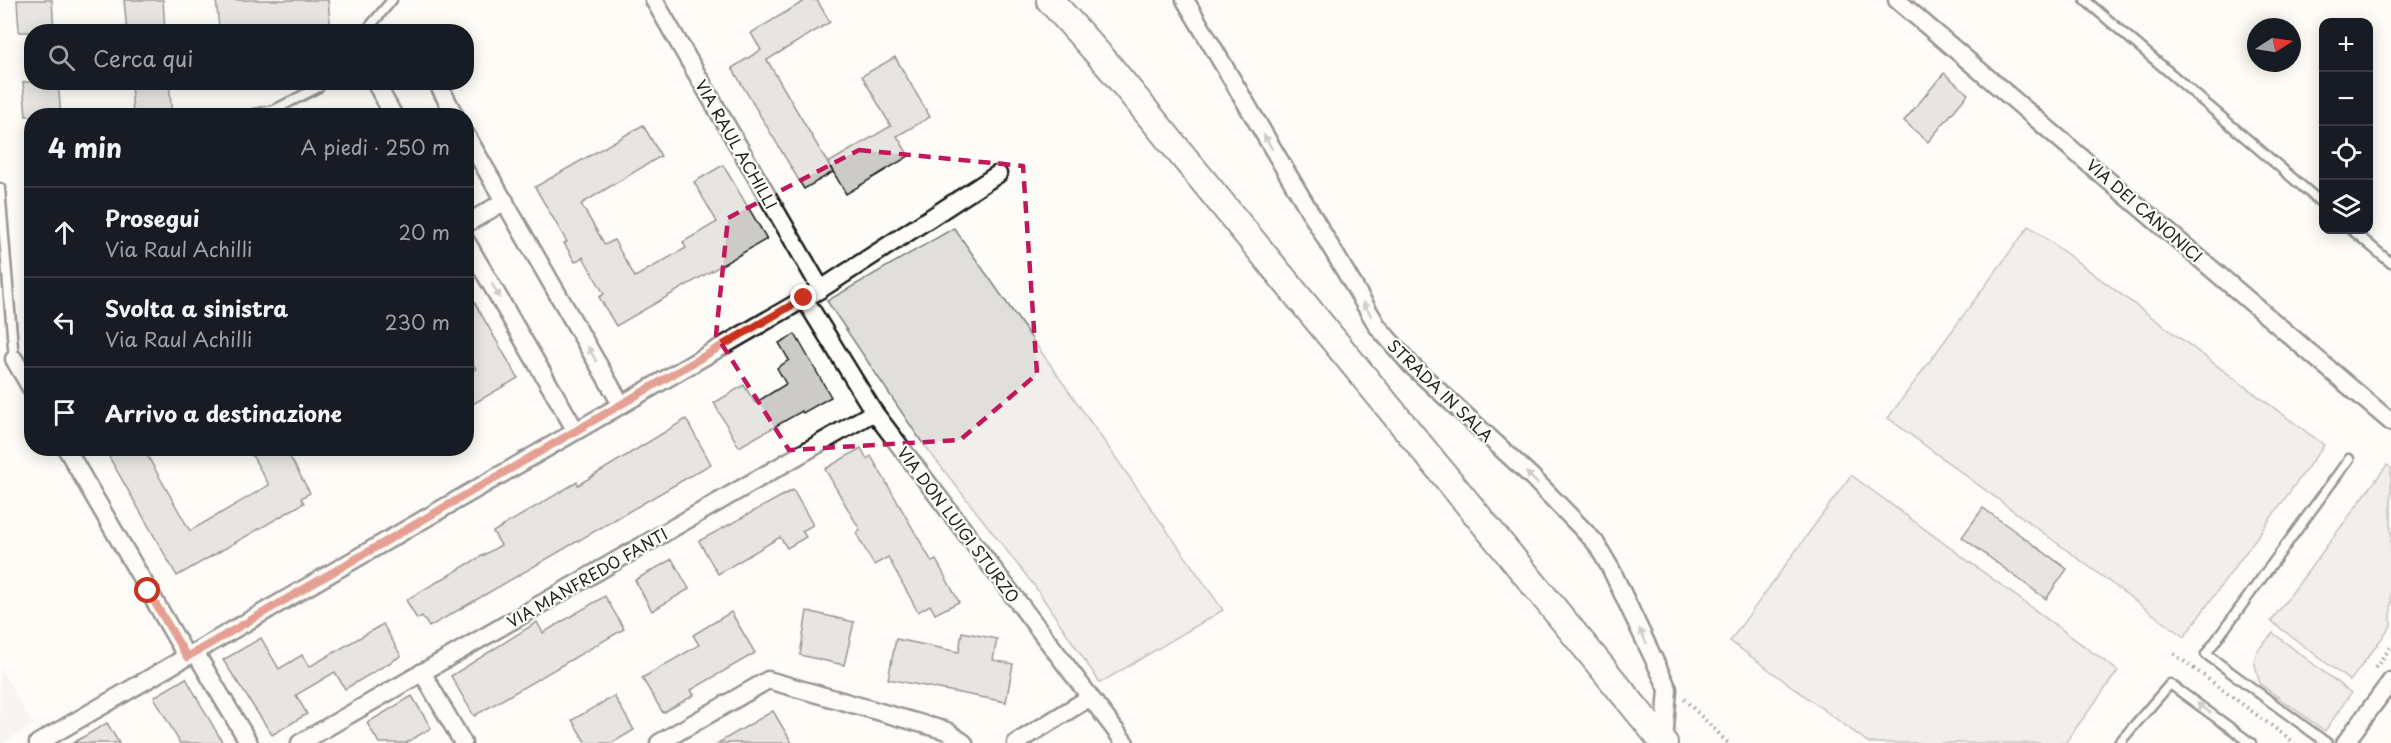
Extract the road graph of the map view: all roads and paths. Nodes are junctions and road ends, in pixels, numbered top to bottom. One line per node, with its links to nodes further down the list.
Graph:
1 (392, 0): 7 (lane)
2 (654, 0): 23 (street, VIA RAUL ACHILLI)
3 (1050, 0): 48 (main road)
4 (1185, 0): 37 (street, STRADA IN SALA, one-way to 4)
5 (1898, 0): 29 (street, VIA DEI CANONICI)
6 (2085, 0): 18 (lane)
7 (372, 24)
8 (309, 90): 11 (lane)
9 (379, 90): 12 (street)
10 (441, 90): 13 (street)
11 (278, 108)
12 (390, 108)
13 (451, 108)
14 (474, 149): 17 (street)
15 (998, 174): 23 (street)
16 (0, 189): 25 (lane)
17 (505, 201): 19 (street); 27 (street, one-way to 17)
18 (2319, 201)
19 (474, 219)
20 (2357, 234): 22 (lane)
21 (474, 255): 30 (street, one-way to 30)
22 (2391, 263)
23 (820, 289): 24 (street)
24 (804, 298): 27 (street); 28 (street, VIA DON LUIGI STURZO)
25 (14, 359): 26 (street)
26 (24, 376)
27 (621, 404): 30 (street)
28 (874, 412): 35 (street, VIA MANFREDO FANTI); 38 (street, VIA DON LUIGI STURZO)
29 (2391, 422)
30 (576, 431): 33 (street)
31 (71, 456): 33 (street)
32 (2349, 459): 53 (lane)
33 (191, 654): 39 (street); 41 (street)
34 (2174, 654): 52 (path)
35 (422, 672): 42 (street, VIA MANFREDO FANTI); 43 (street)
36 (2391, 681): 54 (street)
37 (1668, 689): 48 (street, STRADA IN SALA); 49 (path)
38 (1089, 698): 46 (street); 47 (street, VIA DON LUIGI STURZO)
39 (57, 739): 40 (street)
40 (38, 743)
41 (249, 743)
42 (300, 743)
43 (463, 743)
44 (658, 743): 45 (street)
45 (964, 743)
46 (1016, 743)
47 (1125, 743)
48 (1664, 743)
49 (1728, 743)
50 (2119, 743): 51 (lane, one-way to 50)
51 (2251, 743)
52 (2295, 743)
53 (2327, 743)
54 (2345, 743)

